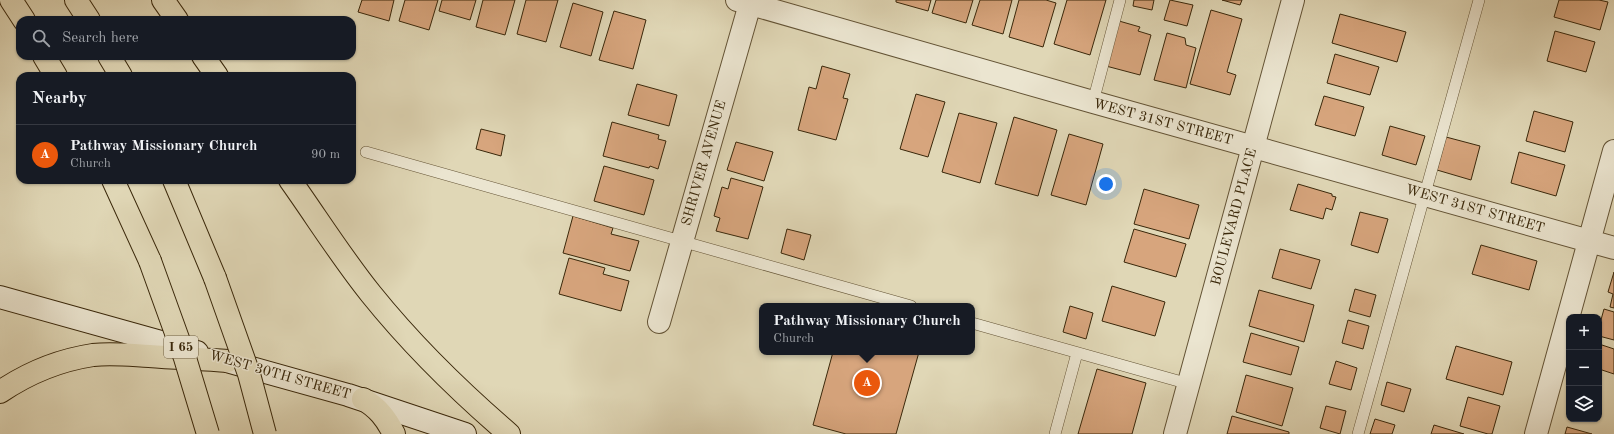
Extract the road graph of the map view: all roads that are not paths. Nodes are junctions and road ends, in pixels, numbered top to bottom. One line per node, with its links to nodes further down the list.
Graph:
1 (11, 0): 8 (highway)
2 (76, 0): 9 (highway)
3 (163, 0): 10 (highway)
4 (1120, 0): 17 (lane)
5 (1293, 0): 18 (street, BOULEVARD PLACE)
6 (1480, 0): 24 (lane)
7 (743, 2): 17 (street, WEST 31ST STREET); 25 (street, SHRIVER AVENUE)
8 (21, 16)
9 (86, 16)
10 (174, 16)
11 (46, 60): 14 (highway)
12 (111, 60): 15 (highway)
13 (206, 60): 16 (highway)
14 (54, 72)
15 (119, 72)
16 (214, 72)
17 (1093, 102): 18 (street, WEST 31ST STREET)
18 (1254, 147): 24 (street, WEST 31ST STREET); 34 (street, BOULEVARD PLACE)
19 (1614, 151): 26 (street)
20 (366, 152): 25 (lane)
21 (115, 184): 37 (highway, I 65, bridge)
22 (176, 184): 38 (highway, bridge)
23 (293, 184): 41 (highway)
24 (1425, 195): 26 (street, WEST 31ST STREET); 44 (lane)
25 (682, 241): 29 (lane); 30 (street, SHRIVER AVENUE)
26 (1590, 241): 27 (street, WEST 31ST STREET); 45 (street)
27 (1614, 248)
28 (0, 298): 33 (street, WEST 30TH STREET)
29 (900, 303)
30 (659, 322)
31 (975, 324): 32 (lane)
32 (1077, 353): 34 (lane); 42 (lane)
33 (228, 361): 35 (highway); 36 (street, WEST 30TH STREET)
34 (1189, 384): 43 (street, BOULEVARD PLACE)
35 (0, 392)
36 (363, 399): 39 (highway); 40 (street, WEST 30TH STREET)
37 (208, 434)
38 (264, 434)
39 (394, 434)
40 (465, 434)
41 (509, 434)
42 (1055, 434)
43 (1175, 434)
44 (1358, 434)
45 (1536, 434)

